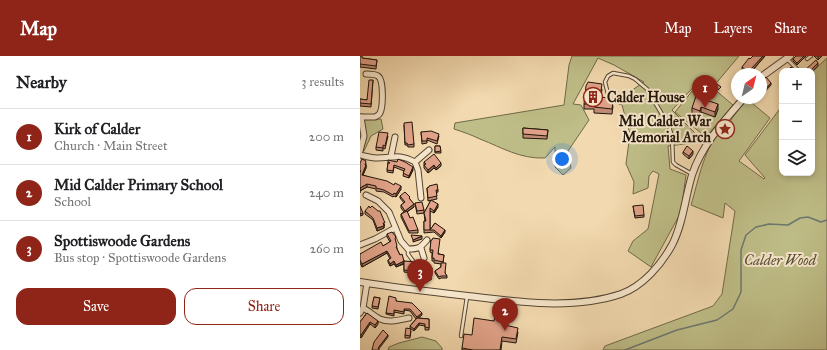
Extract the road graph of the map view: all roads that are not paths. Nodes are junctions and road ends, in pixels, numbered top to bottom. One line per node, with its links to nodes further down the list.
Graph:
1 (810, 56): 3 (lane)
2 (787, 57): 4 (lane); 5 (street)
3 (808, 59)
4 (796, 68)
5 (767, 72)
6 (366, 74): 9 (street)
7 (608, 94): 16 (lane)
8 (739, 104): 16 (street)
9 (361, 117): 12 (street)
10 (396, 137): 14 (street)
11 (430, 150): 15 (street)
12 (360, 151)
13 (360, 156): 14 (street)
14 (391, 156): 15 (street)
15 (415, 162): 18 (street)
16 (693, 174): 27 (street)
17 (366, 196): 19 (street)
18 (421, 198)
19 (395, 228): 21 (street); 23 (street)
20 (427, 240): 22 (street)
21 (360, 245)
22 (421, 248): 23 (street); 24 (street)
23 (408, 249): 25 (lane)
24 (424, 258)
25 (413, 261)
26 (363, 283): 27 (street); 28 (street)
27 (467, 296): 30 (lane)
28 (361, 310): 29 (street)
29 (408, 318)
30 (461, 336)

